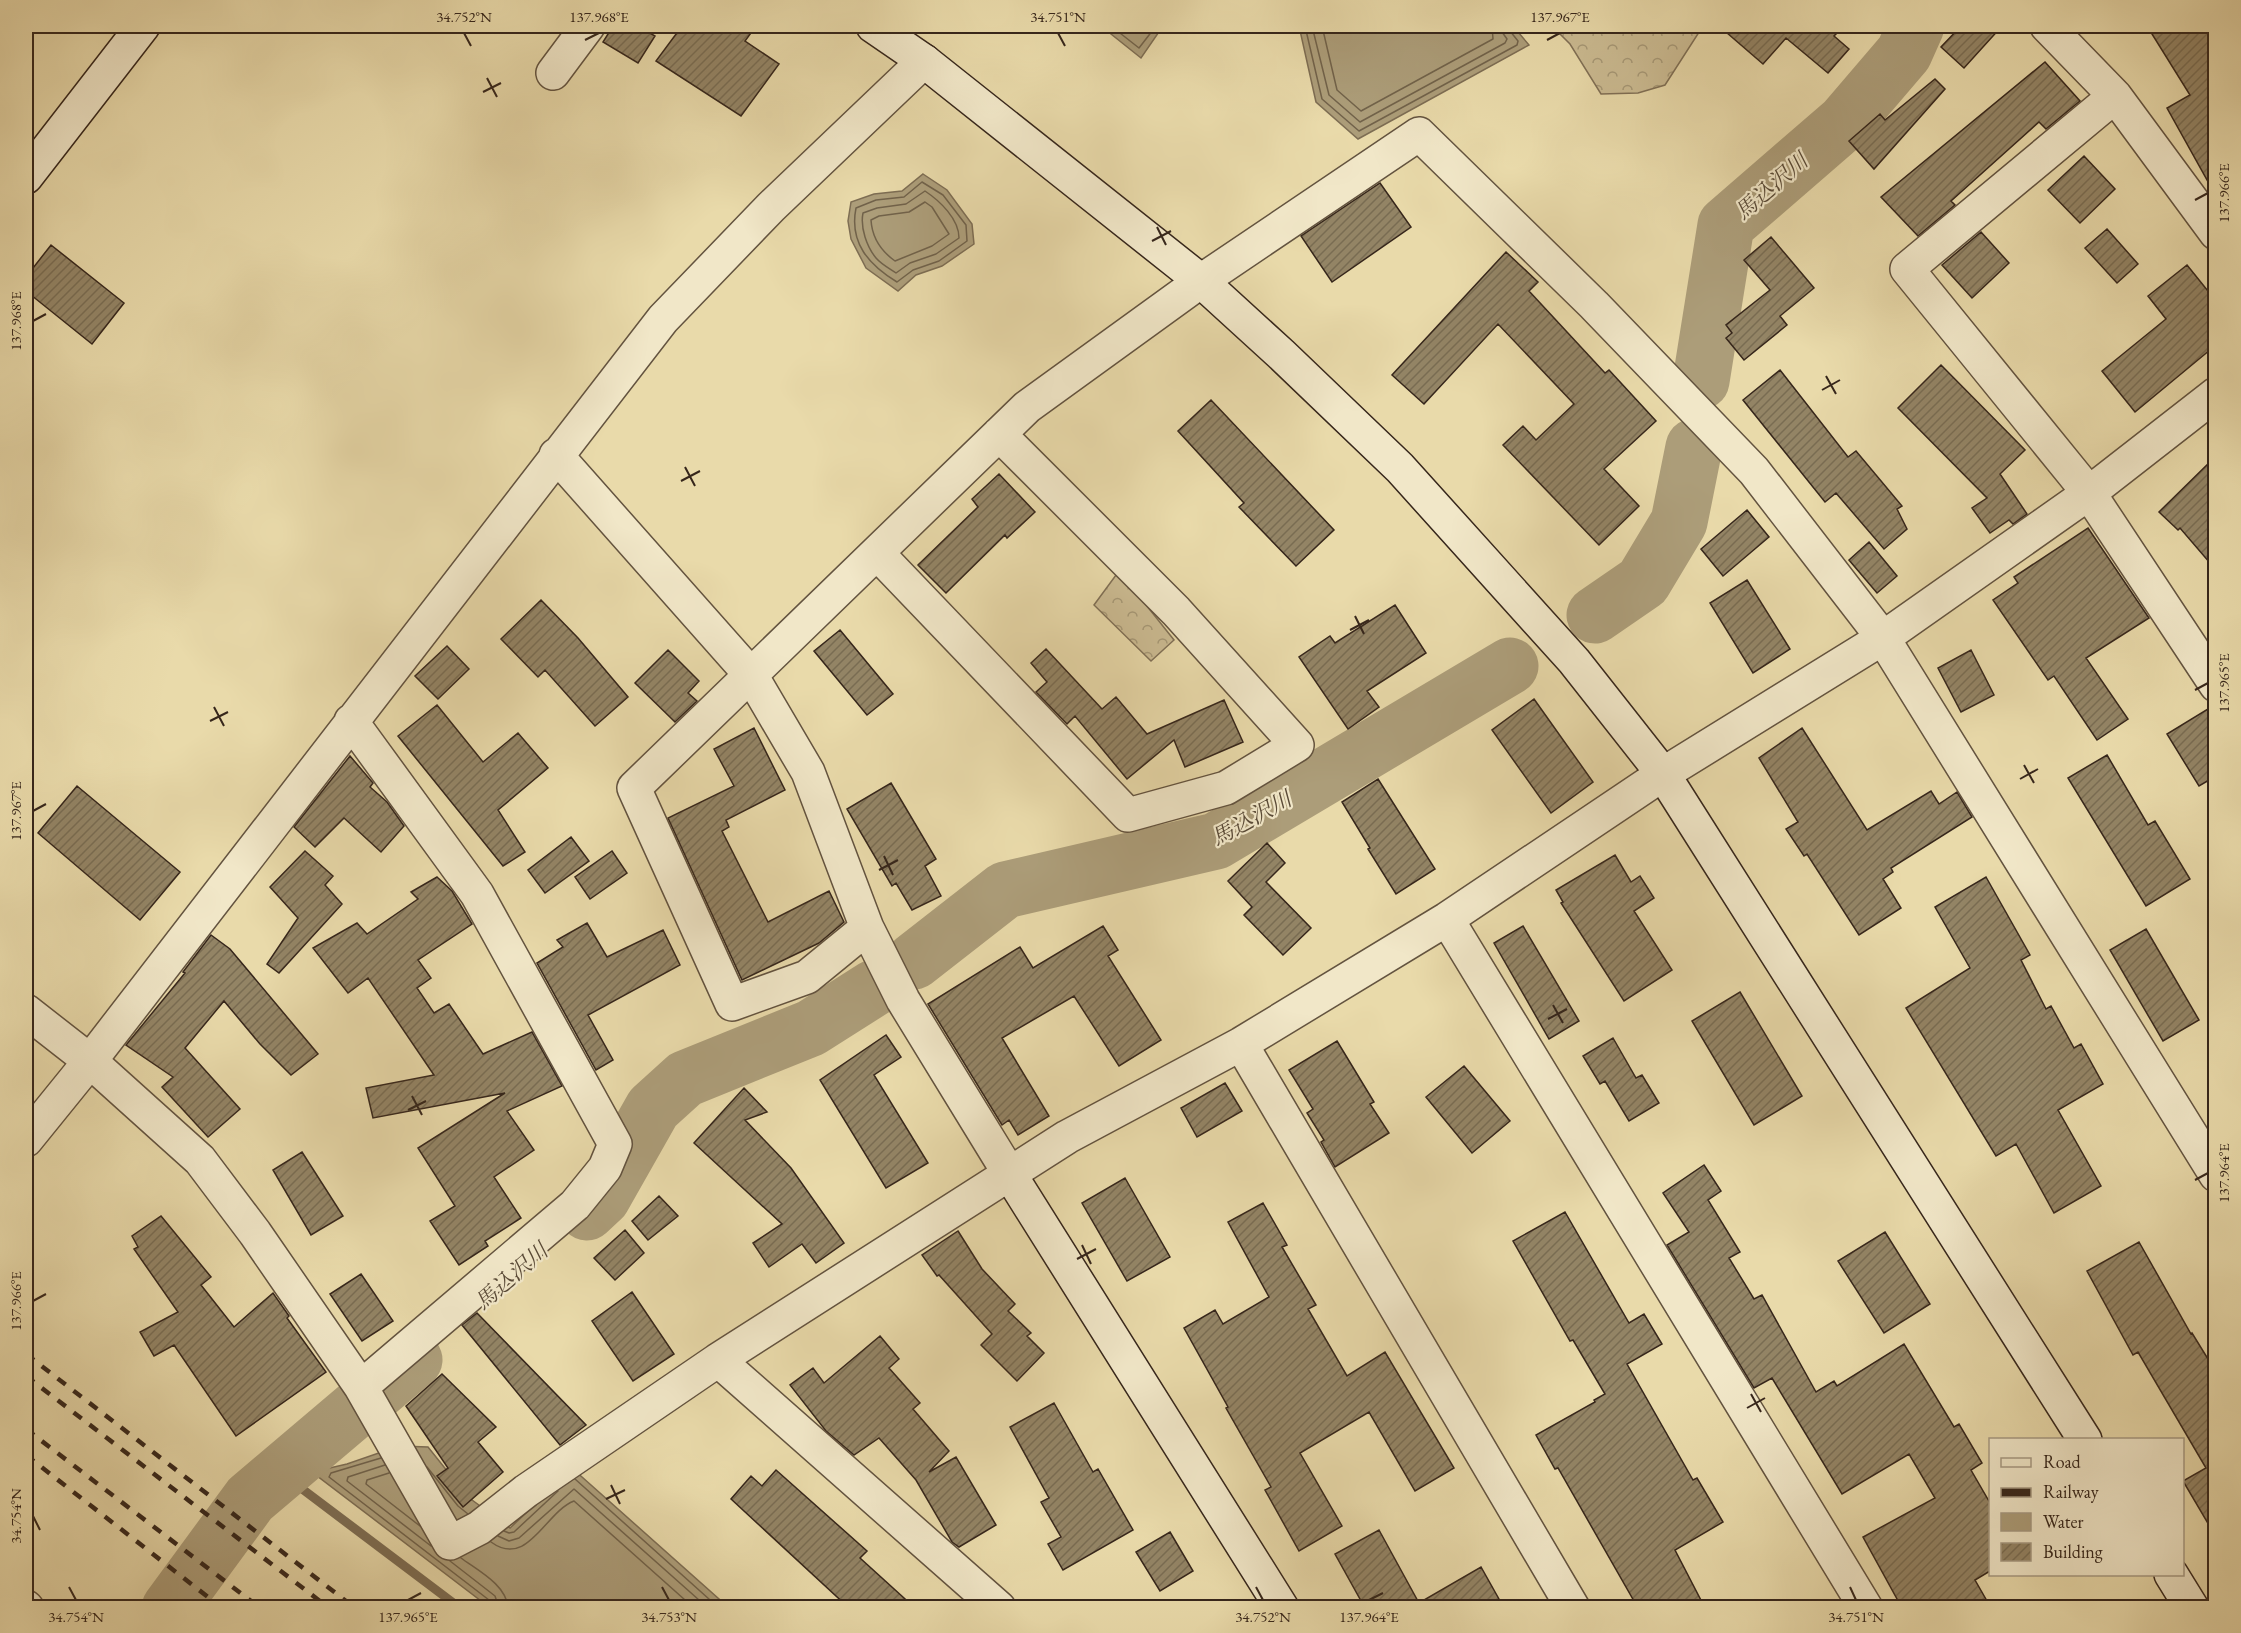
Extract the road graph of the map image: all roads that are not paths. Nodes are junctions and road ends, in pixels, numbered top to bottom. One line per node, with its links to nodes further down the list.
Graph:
1 (143, 26): 8 (street)
2 (588, 26): 6 (street)
3 (873, 26): 5 (street)
4 (2047, 26): 7 (street)
5 (924, 61): 10 (street); 13 (street)
6 (553, 73)
7 (2115, 96): 9 (street); 14 (street)
8 (26, 177)
9 (2216, 233)
10 (1201, 281): 12 (street); 16 (street); 20 (street)
11 (2216, 394): 14 (street)
12 (999, 434): 15 (street); 15 (street)
13 (556, 455): 17 (street); 19 (street)
14 (2089, 494): 16 (street); 18 (street)
15 (877, 553): 17 (street)
16 (1883, 638): 20 (street); 28 (street)
17 (751, 675): 22 (street); 22 (street)
18 (2216, 685)
19 (351, 721): 25 (street); 30 (street)
20 (1664, 774): 21 (street); 31 (street)
21 (1447, 919): 24 (street); 36 (street)
22 (867, 928): 27 (street)
23 (26, 1011): 25 (street)
24 (1241, 1044): 27 (street); 35 (street)
25 (90, 1061): 26 (street); 30 (street)
26 (26, 1140)
27 (1009, 1173): 29 (street); 33 (street)
28 (2216, 1176)
29 (718, 1360): 30 (street); 34 (street)
30 (367, 1397)
31 (2084, 1438)
32 (2172, 1576): 37 (street)
33 (1272, 1604)
34 (999, 1608)
35 (1573, 1608)
36 (1866, 1608)
37 (2192, 1608)

